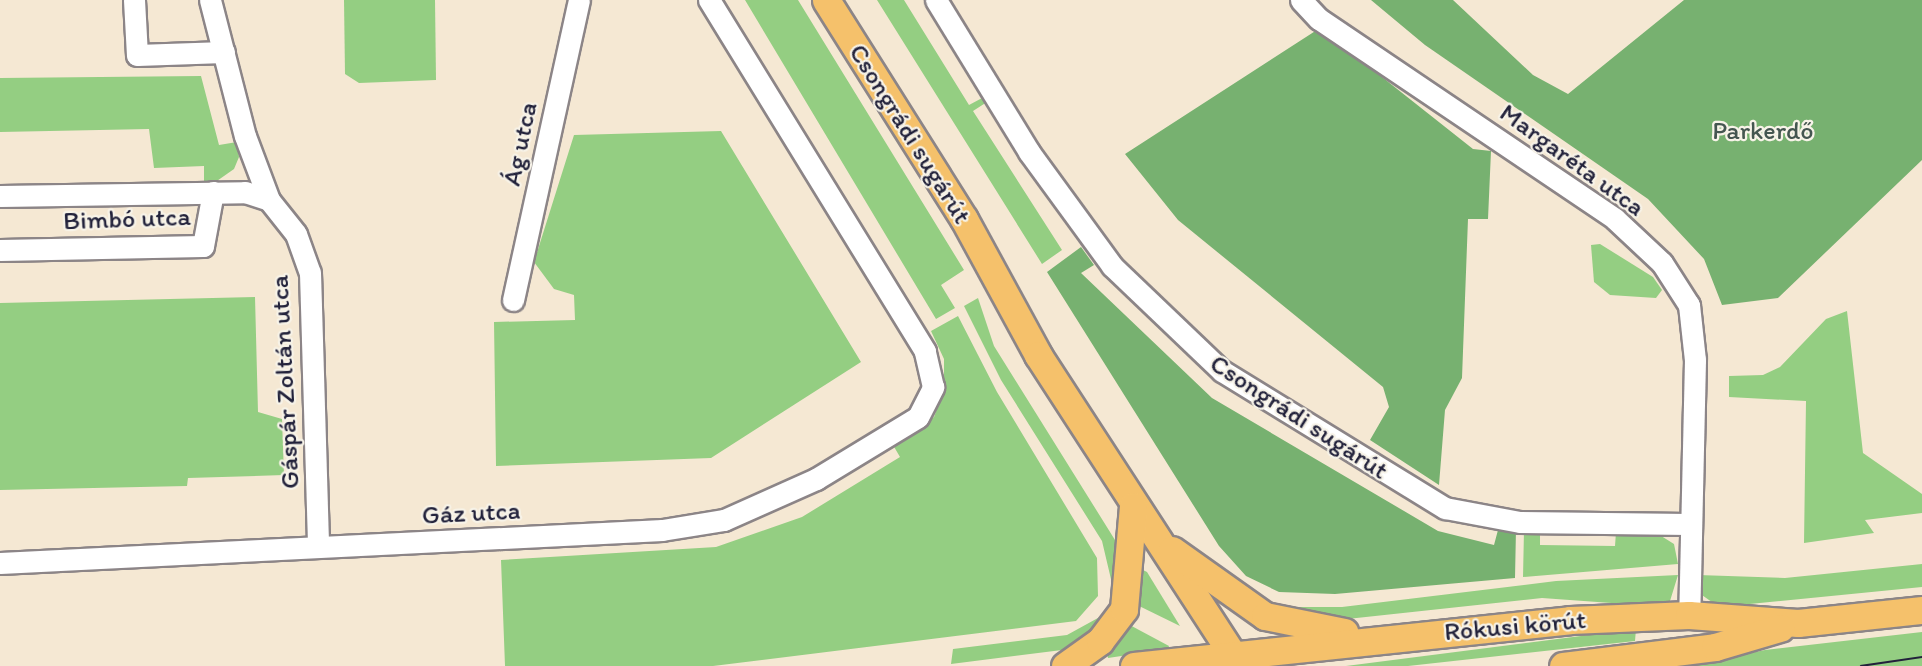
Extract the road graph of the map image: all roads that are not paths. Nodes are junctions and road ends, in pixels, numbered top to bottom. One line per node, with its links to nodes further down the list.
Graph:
1 (134, 0): 8 (street)
2 (210, 0): 8 (street, Gáspár Zoltán utca)
3 (579, 0): 13 (street, Ág utca)
4 (709, 0): 17 (street, Gáz utca)
5 (826, 0): 14 (main road, Csongrádi sugárút)
6 (936, 0): 15 (street, Csongrádi sugárút)
7 (1302, 0): 15 (street, Margaréta utca)
8 (224, 52): 11 (street, Gáspár Zoltán utca)
9 (213, 192): 10 (street, Bimbó utca); 11 (street, Bimbó utca); 12 (street, Bimbó utca)
10 (0, 196)
11 (269, 200): 17 (street, Gáspár Zoltán utca)
12 (0, 250)
13 (513, 300)
14 (1133, 506): 16 (main road, Csongrádi sugárút); 26 (main road)
15 (1689, 524): 20 (street, Margaréta utca)
16 (1152, 534): 22 (main road); 25 (main road, Csongrádi sugárút)
17 (318, 547): 18 (street, Gáz utca)
18 (0, 563)
19 (1922, 610): 21 (main road, Rókusi körút)
20 (1689, 615): 21 (main road, Rókusi körút); 22 (main road, Rókusi körút); 23 (main road); 24 (main road)
21 (1798, 623): 23 (main road, Rókusi körút)
22 (1398, 637): 25 (main road, Rókusi körút)
23 (1714, 647): 24 (main road, Rókusi körút)
24 (1656, 656): 28 (main road, Rókusi körút)
25 (1237, 661): 27 (main road, Rókusi körút)
26 (1065, 666)
27 (1134, 666)
28 (1563, 666)

